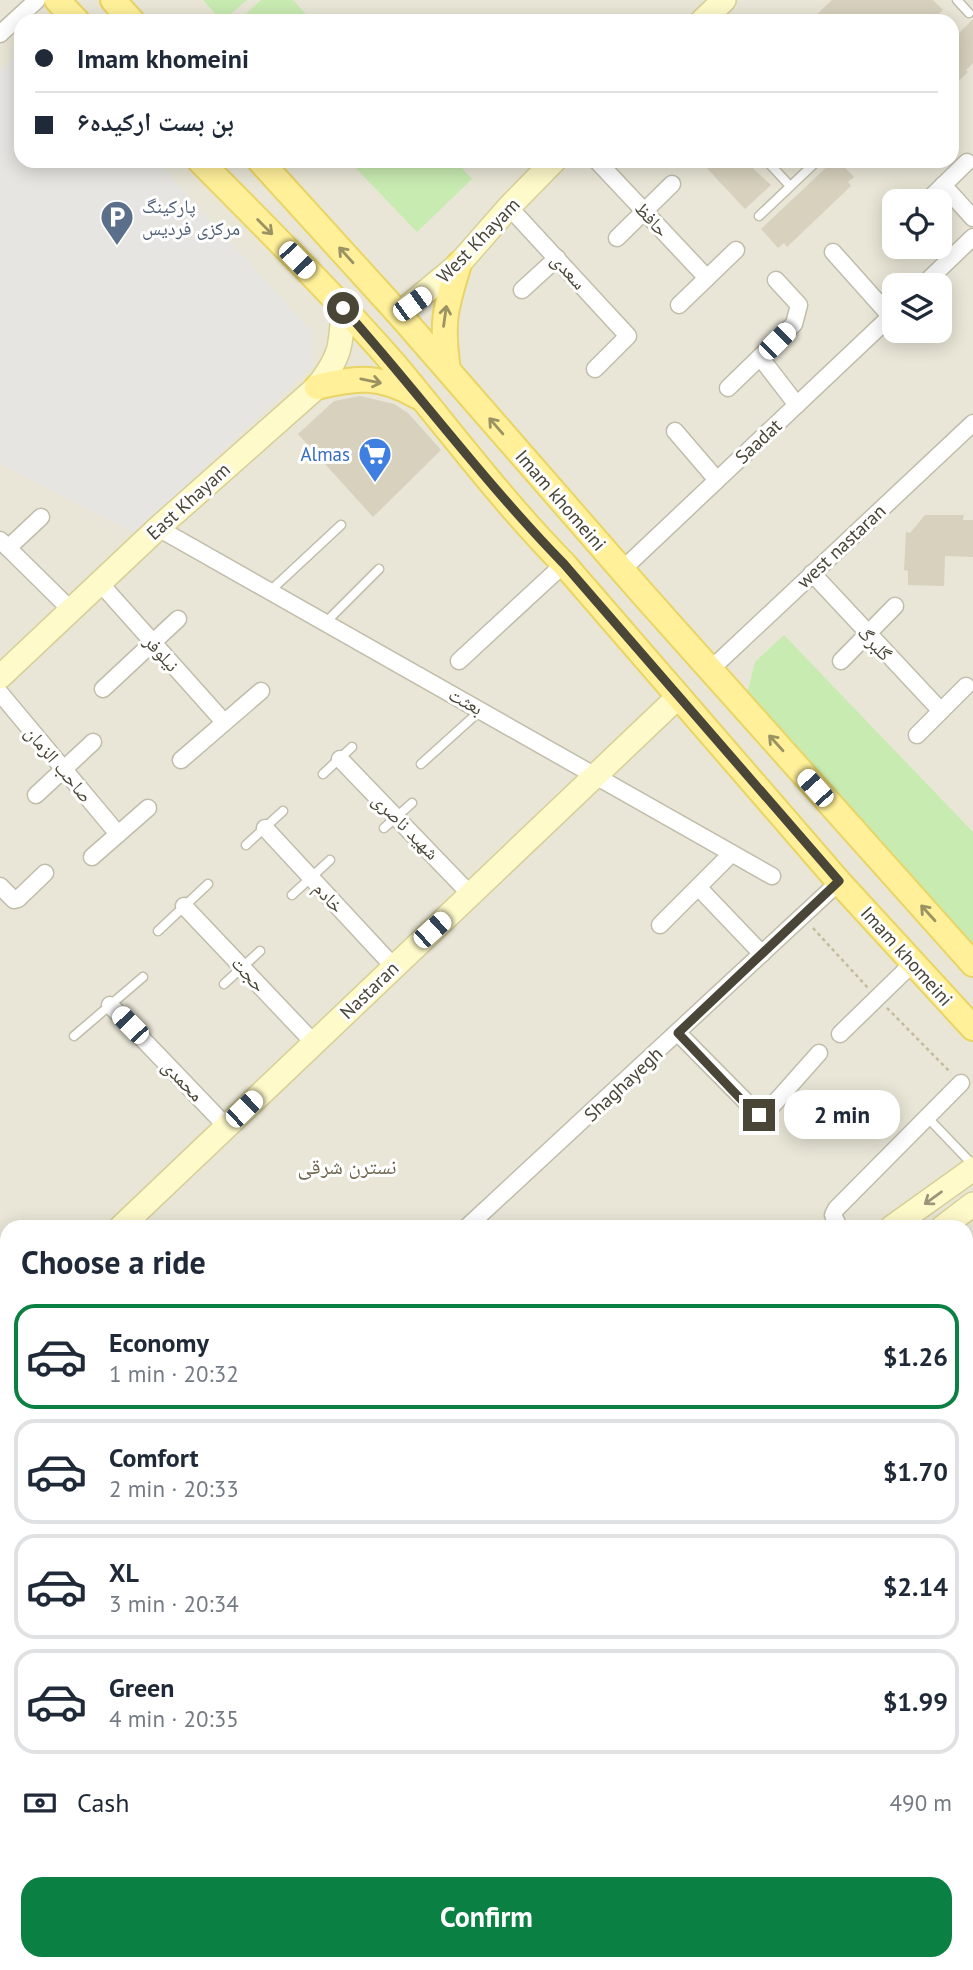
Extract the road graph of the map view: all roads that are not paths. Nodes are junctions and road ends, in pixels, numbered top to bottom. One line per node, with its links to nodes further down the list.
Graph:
1 (37, 0): 7 (street)
2 (57, 0): 8 (main road)
3 (113, 0): 9 (main road)
4 (724, 0): 10 (street)
5 (957, 0): 6 (lane)
6 (969, 13)
7 (22, 14)
8 (70, 14)
9 (126, 14)
10 (709, 14)
11 (14, 21): 12 (street)
12 (0, 34)
13 (967, 162): 21 (street)
14 (207, 168): 40 (main road, Imam khomeini, one-way to 40)
15 (266, 168): 41 (main road, Imam khomeini, one-way to 15)
16 (547, 168): 24 (street, West Khayam)
17 (604, 168): 25 (street, حافظ)
18 (773, 168): 22 (lane)
19 (809, 168): 22 (lane)
20 (672, 184): 25 (street)
21 (943, 185): 23 (street); 27 (street)
22 (790, 186): 26 (lane)
23 (939, 189)
24 (509, 206): 32 (street, سعدی); 33 (street, West Khayam)
25 (645, 211): 29 (street); 35 (street, حافظ)
26 (759, 216)
27 (973, 218)
28 (973, 237): 34 (street)
29 (617, 238)
30 (736, 250): 35 (street)
31 (833, 252): 38 (street)
32 (557, 258): 37 (street); 44 (street, سعدی)
33 (459, 264): 41 (street, West Khayam); 45 (main road, one-way to 33)
34 (936, 273)
35 (707, 278): 39 (street)
36 (776, 280): 43 (street)
37 (522, 290)
38 (882, 304)
39 (678, 305)
40 (343, 308): 46 (street, East Khayam); 48 (main road, Imam khomeini)
41 (398, 314): 45 (main road, Imam khomeini)
42 (882, 324): 49 (street, Saadat)
43 (760, 358): 47 (street); 49 (street)
44 (595, 369)
45 (449, 371): 53 (main road, Imam khomeini, one-way to 45)
46 (317, 387): 48 (main road, one-way to 48); 56 (street, East Khayam)
47 (729, 388)
48 (423, 399): 57 (main road, Imam khomeini)
49 (797, 405): 52 (street, Saadat)
50 (973, 423): 62 (street, west nastaran)
51 (675, 431): 52 (street)
52 (717, 480): 61 (street, Saadat)
53 (564, 504): 57 (main road); 61 (main road, Imam khomeini)
54 (40, 517): 58 (street)
55 (341, 525): 64 (lane)
56 (158, 528): 63 (street, East Khayam); 64 (street, بعثت)
57 (536, 535): 59 (main road, Imam khomeini)
58 (4, 544): 66 (street)
59 (564, 564): 71 (street); 79 (main road, Imam khomeini)
60 (379, 569): 68 (lane)
61 (623, 569): 73 (main road, Imam khomeini)
62 (812, 573): 69 (street, گلبرگ); 73 (street, west nastaran)
63 (100, 583): 66 (street, East Khayam); 70 (street, نیلوفر)
64 (269, 592): 68 (street, بعثت)
65 (895, 606): 69 (street)
66 (71, 610): 74 (street, East Khayam)
67 (178, 619): 70 (street)
68 (325, 623): 80 (street, بعثت)
69 (867, 635): 72 (street); 81 (street, گلبرگ)
70 (153, 643): 76 (street); 82 (street, نیلوفر)
71 (459, 661)
72 (841, 661)
73 (710, 670): 118 (main road, Imam khomeini, one-way to 73)
74 (0, 677)
75 (966, 687): 81 (street)
76 (103, 689)
77 (261, 691): 82 (street)
78 (0, 693): 89 (street, صاحب الزمان)
79 (680, 696): 91 (street, Nastaran); 106 (main road, Imam khomeini)
80 (481, 710): 88 (lane); 91 (street, بعثت)
81 (941, 711): 83 (street)
82 (224, 722): 87 (street)
83 (917, 735)
84 (93, 742): 89 (street)
85 (352, 747): 86 (lane)
86 (340, 759): 90 (lane); 96 (street, شهید ناصری)
87 (181, 760)
88 (421, 764)
89 (64, 769): 92 (street); 98 (street, صاحب الزمان)
90 (323, 774)
91 (593, 776): 100 (street, بعثت); 111 (street, Nastaran)
92 (36, 795)
93 (412, 803): 96 (lane)
94 (148, 808): 98 (street)
95 (283, 811): 97 (lane)
96 (390, 822): 111 (street, شهید ناصری)
97 (265, 828): 99 (lane); 105 (street, خادم)
98 (118, 834): 101 (street)
99 (246, 845)
100 (731, 854): 104 (street, بعثت); 109 (street)
101 (92, 857)
102 (330, 860): 105 (lane)
103 (45, 873): 108 (street)
104 (772, 876)
105 (310, 878): 110 (lane); 119 (street, خادم)
106 (839, 881): 116 (street, Shaghayegh); 117 (main road, Imam khomeini)
107 (208, 884): 112 (lane)
108 (0, 886)
109 (699, 888): 113 (street); 116 (street)
110 (292, 895)
111 (471, 895): 119 (street, Nastaran)
112 (184, 906): 114 (lane); 120 (street, حجت)
113 (660, 925)
114 (158, 931)
115 (260, 951): 120 (lane)
116 (762, 954): 125 (street, Shaghayegh)
117 (914, 963): 124 (main road, Imam khomeini); 126 (street)
118 (973, 964)
119 (393, 966): 128 (street, Nastaran)
120 (242, 967): 122 (lane); 128 (street, حجت)
121 (143, 977): 123 (lane)
122 (224, 984)
123 (110, 1005): 127 (lane); 132 (street, محمدی)
124 (973, 1028)
125 (678, 1033): 129 (street); 136 (street, Shaghayegh)
126 (840, 1034)
127 (74, 1036)
128 (313, 1042): 132 (street, Nastaran)
129 (819, 1053)
130 (961, 1083): 131 (street)
131 (927, 1116): 133 (lane); 137 (street)
132 (226, 1126): 135 (street, Nastaran)
133 (973, 1167): 138 (street, one-way to 138)
134 (973, 1204): 139 (street)
135 (128, 1220)
136 (475, 1220)
137 (835, 1220)
138 (901, 1220)
139 (952, 1220)

